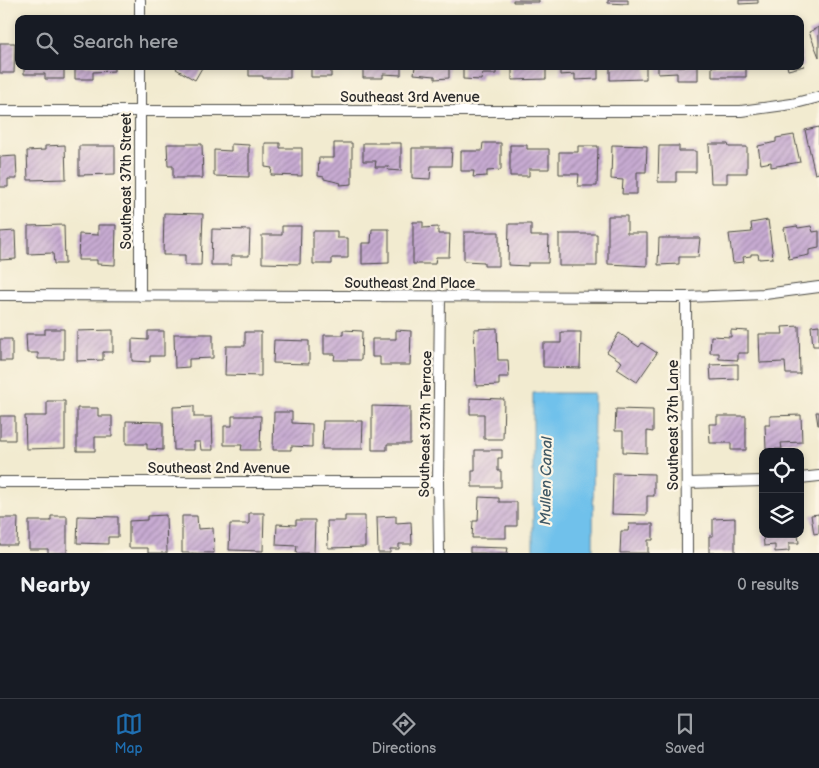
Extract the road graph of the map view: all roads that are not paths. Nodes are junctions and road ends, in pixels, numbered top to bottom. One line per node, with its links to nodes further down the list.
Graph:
1 (140, 0): 2 (street)
2 (140, 15)
3 (140, 70): 6 (street, Southeast 37th Street)
4 (819, 96): 6 (street, Southeast 3rd Avenue)
5 (0, 111): 6 (street, Southeast 3rd Avenue)
6 (140, 111): 9 (street, Southeast 37th Street)
7 (819, 287): 11 (street, Southeast 2nd Place)
8 (0, 296): 9 (street, Southeast 2nd Place)
9 (140, 296): 10 (street, Southeast 2nd Place)
10 (440, 296): 11 (street, Southeast 2nd Place); 16 (street, Southeast 37th Terrace)
11 (686, 297): 17 (street, Southeast 37th Lane)
12 (819, 476): 13 (street)
13 (804, 478)
14 (759, 481): 17 (street)
15 (0, 482): 16 (street, Southeast 2nd Avenue)
16 (438, 482): 18 (street, Southeast 37th Terrace)
17 (687, 483): 19 (street, Southeast 37th Lane)
18 (439, 553)
19 (687, 553)

